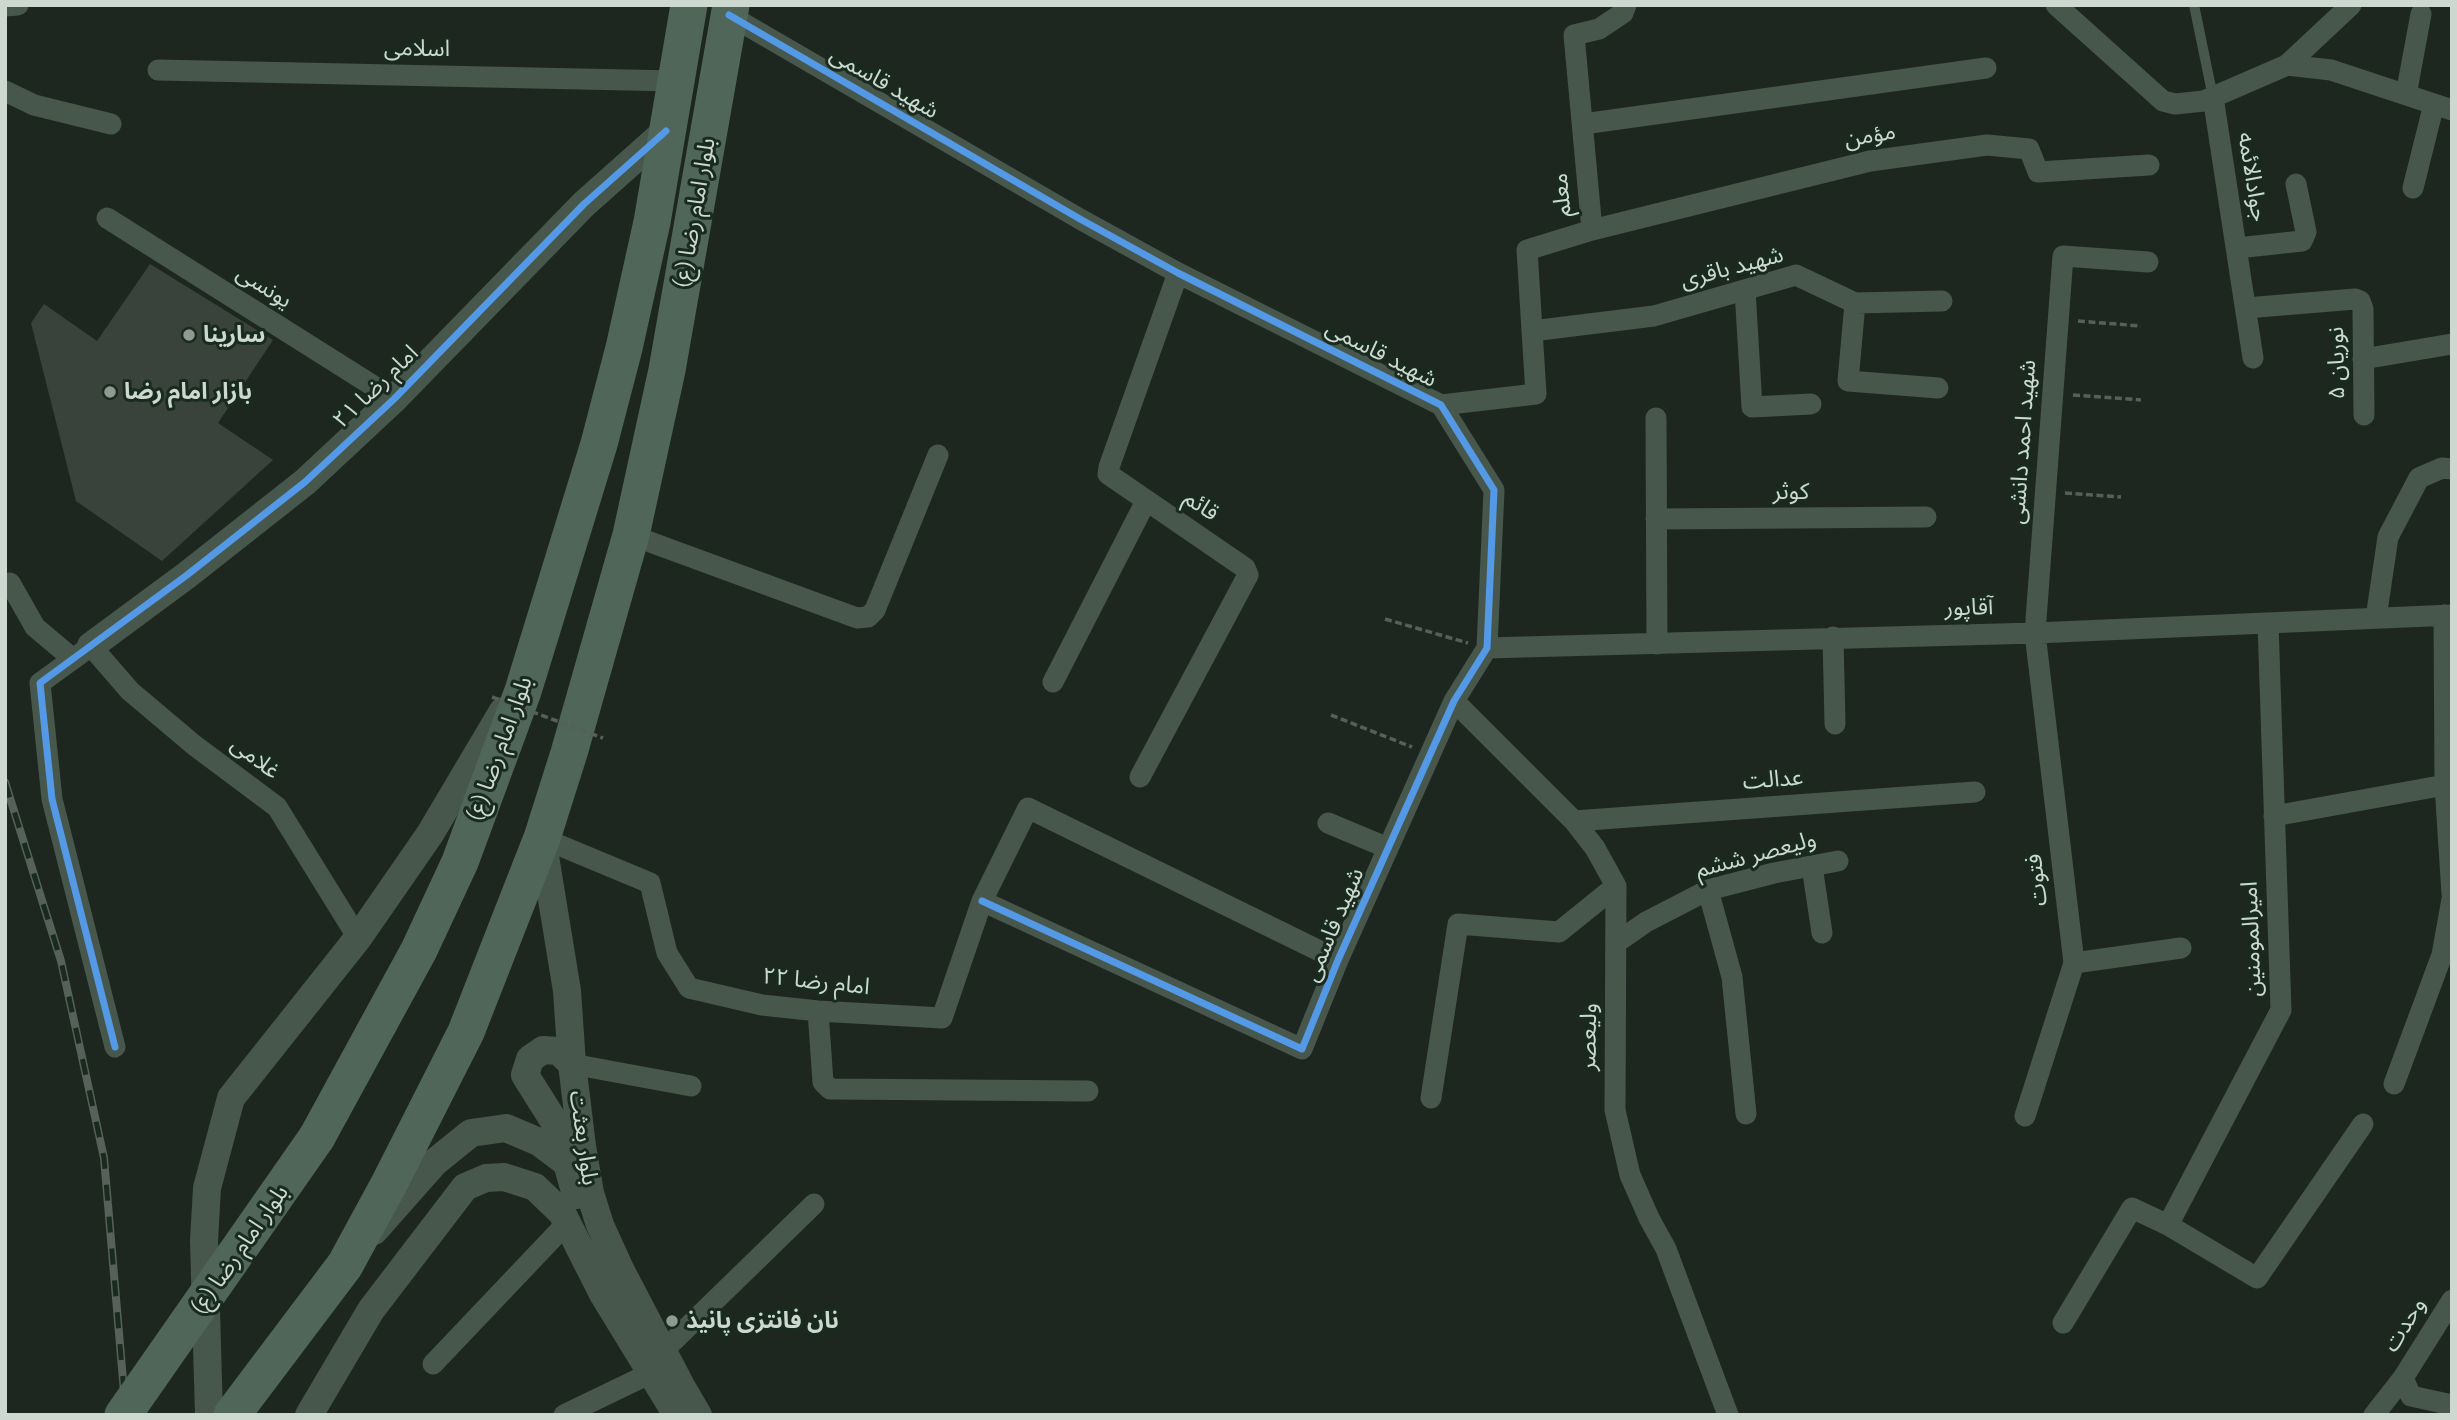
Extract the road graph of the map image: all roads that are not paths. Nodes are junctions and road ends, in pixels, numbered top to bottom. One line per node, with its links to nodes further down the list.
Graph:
1 (18, 5): 7 (street)
2 (689, 5): 13 (highway, بلوار امام رضا (ع))
3 (1626, 5): 19 (street, معلم)
4 (2056, 5): 16 (street)
5 (2194, 5): 16 (lane, جوادالائمه)
6 (2351, 5): 10 (street)
7 (5, 6)
8 (730, 10): 28 (street, شهید قاسمی); 49 (highway, بلوار امام رضا (ع))
9 (2421, 14): 15 (street)
10 (2287, 65): 15 (street); 16 (street)
11 (1986, 68): 19 (street)
12 (158, 70): 13 (street, اسلامی)
13 (675, 81): 20 (highway, بلوار امام رضا (ع))
14 (5, 91): 18 (street)
15 (2406, 95): 17 (street)
16 (2213, 97): 26 (street, جوادالائمه)
17 (2443, 107): 23 (street)
18 (111, 124)
19 (1583, 124): 25 (street, معلم)
20 (666, 131): 38 (street, امام رضا ۲۱); 48 (highway, بلوار امام رضا (ع))
21 (2149, 166): 25 (street, مؤمن)
22 (2296, 184): 26 (street)
23 (2413, 188)
24 (107, 218): 38 (street, یونسی)
25 (1592, 230): 33 (street, معلم)
26 (2237, 248): 32 (street, جوادالائمه)
27 (2148, 262): 54 (street, شهید احمد دانشی)
28 (1178, 273): 40 (street, شهید قاسمی); 45 (street, قائم)
29 (1745, 290): 31 (street, شهید باقری); 33 (street, شهید باقری); 39 (street)
30 (1942, 301): 31 (street, شهید باقری)
31 (1855, 303): 37 (street)
32 (2246, 308): 35 (street, جوادالائمه); 36 (street, نوریان ۵)
33 (1532, 331): 40 (street, معلم)
34 (2452, 344): 36 (street)
35 (2253, 358)
36 (2363, 359): 41 (street, نوریان ۵)
37 (1938, 388)
38 (394, 399): 58 (street, امام رضا ۲۱)
39 (1811, 404)
40 (1441, 405): 57 (street, شهید قاسمی)
41 (2364, 415)
42 (1656, 418): 47 (street)
43 (938, 455): 49 (street)
44 (2452, 469): 52 (street)
45 (1146, 501): 60 (street); 63 (street, قائم)
46 (1926, 517): 47 (street, کوثر)
47 (1656, 519): 56 (street)
48 (570, 536): 49 (highway); 59 (highway, بلوار امام رضا (ع))
49 (627, 546): 69 (highway, بلوار امام رضا (ع))
50 (10, 583): 58 (street, غلامی)
51 (2448, 615): 52 (street, آقاپور); 64 (street)
52 (2376, 618): 53 (street, آقاپور)
53 (2268, 623): 54 (street, آقاپور); 66 (street, اميرالمومنين)
54 (2035, 633): 55 (street, آقاپور); 82 (street, فتوت)
55 (1833, 637): 56 (street, آقاپور); 62 (street)
56 (1657, 644): 57 (street, آقاپور)
57 (1487, 648): 61 (street, شهید قاسمی)
58 (82, 652): 78 (street, غلامی); 84 (street)
59 (529, 667): 78 (street); 105 (highway, بلوار امام رضا (ع), bridge)
60 (1053, 682)
61 (1454, 701): 67 (street, ولیعصر); 70 (street, شهید قاسمی)
62 (1835, 724)
63 (1140, 778)
64 (2448, 785): 66 (street); 75 (street)
65 (1975, 792): 67 (street, عدالت)
66 (2274, 816): 96 (street, اميرالمومنين)
67 (1574, 821): 73 (street, ولیعصر)
68 (1328, 823): 70 (street)
69 (542, 838): 83 (street, امام رضا ۲۲); 85 (street, بلوار بعثت); 97 (highway, بلوار امام رضا (ع))
70 (1388, 848): 81 (street, شهید قاسمی)
71 (1838, 861): 72 (street, ولیعصر ششم)
72 (1812, 866): 74 (street, ولیعصر ششم); 77 (street)
73 (1616, 886): 79 (street, ولیعصر); 89 (street)
74 (1708, 890): 79 (street, ولیعصر ششم); 90 (street)
75 (2452, 896): 86 (street)
76 (982, 901): 81 (street, شهید قاسمی); 81 (street, امام رضا ۲۲); 83 (street, امام رضا ۲۲)
77 (1822, 933)
78 (358, 938): 106 (street)
79 (1616, 943): 112 (street, ولیعصر)
80 (2181, 948): 82 (street)
81 (1338, 960)
82 (2074, 963): 91 (street, فتوت)
83 (818, 1011): 88 (street)
84 (115, 1047)
85 (572, 1064): 87 (street); 93 (street); 101 (street, بلوار بعثت)
86 (2394, 1084)
87 (691, 1086)
88 (1088, 1091)
89 (1431, 1098)
90 (1746, 1114)
91 (2025, 1116)
92 (2363, 1124): 96 (street)
93 (567, 1163): 97 (street); 98 (street)
94 (814, 1204): 101 (street)
95 (565, 1218): 98 (street, بلوار بعثت); 102 (street); 108 (street, بلوار بعثت)
96 (2168, 1225): 100 (street)
97 (345, 1265): 107 (highway, بلوار امام رضا (ع))
98 (604, 1294): 101 (street, بلوار بعثت)
99 (2452, 1300): 103 (street, وحدت)
100 (2063, 1323)
101 (657, 1362): 109 (street); 110 (street, بلوار بعثت); 111 (street, بلوار بعثت)
102 (433, 1364)
103 (2403, 1378): 104 (street); 113 (street, وحدت)
104 (2452, 1405)
105 (123, 1415)
106 (209, 1415)
107 (232, 1415)
108 (309, 1415)
109 (564, 1415)
110 (677, 1415)
111 (698, 1415)
112 (1728, 1415)
113 (2374, 1415)

